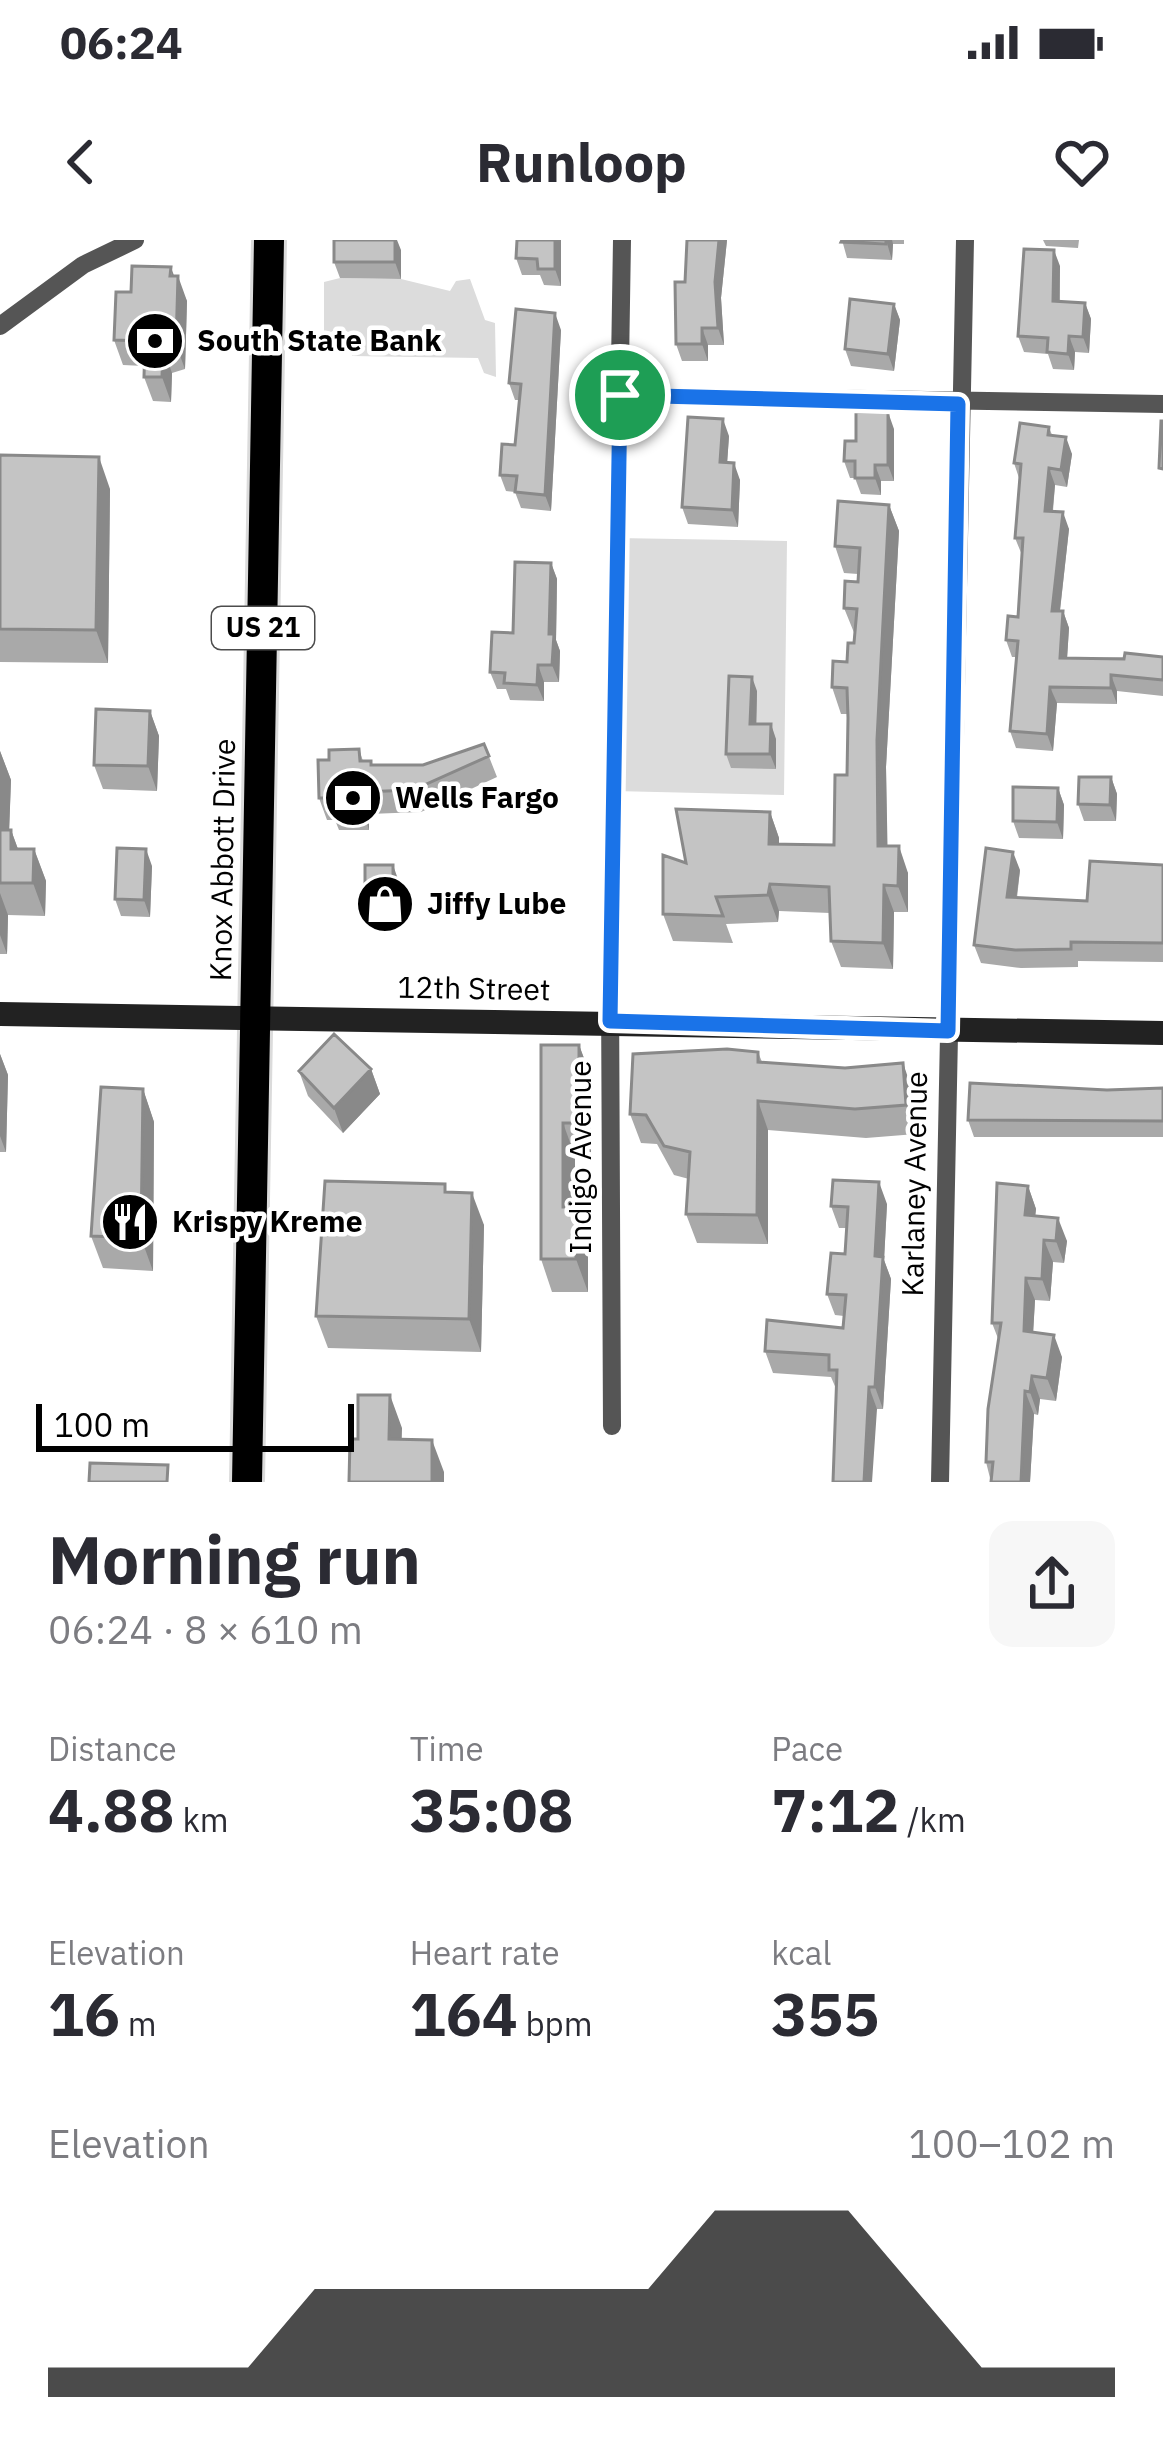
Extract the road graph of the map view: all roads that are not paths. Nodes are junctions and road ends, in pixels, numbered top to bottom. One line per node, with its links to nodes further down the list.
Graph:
1 (135, 240): 5 (street)
2 (269, 240): 10 (main road, Knox Abbott Drive / US 21)
3 (622, 240): 6 (street, Indigo Avenue)
4 (965, 240): 7 (street, Karlaney Avenue)
5 (0, 326)
6 (620, 395): 7 (street); 11 (street, Indigo Avenue)
7 (958, 404): 8 (street); 12 (street, Karlaney Avenue)
8 (1163, 404)
9 (0, 1014): 10 (main road, 12th Street)
10 (256, 1015): 11 (main road, 12th Street); 15 (main road, Knox Abbott Drive / US 21)
11 (610, 1021): 12 (main road, 12th Street); 14 (street, Indigo Avenue)
12 (948, 1031): 13 (main road, 12th Street); 16 (street, Karlaney Avenue)
13 (1163, 1033)
14 (612, 1426)
15 (248, 1482)
16 (940, 1482)

